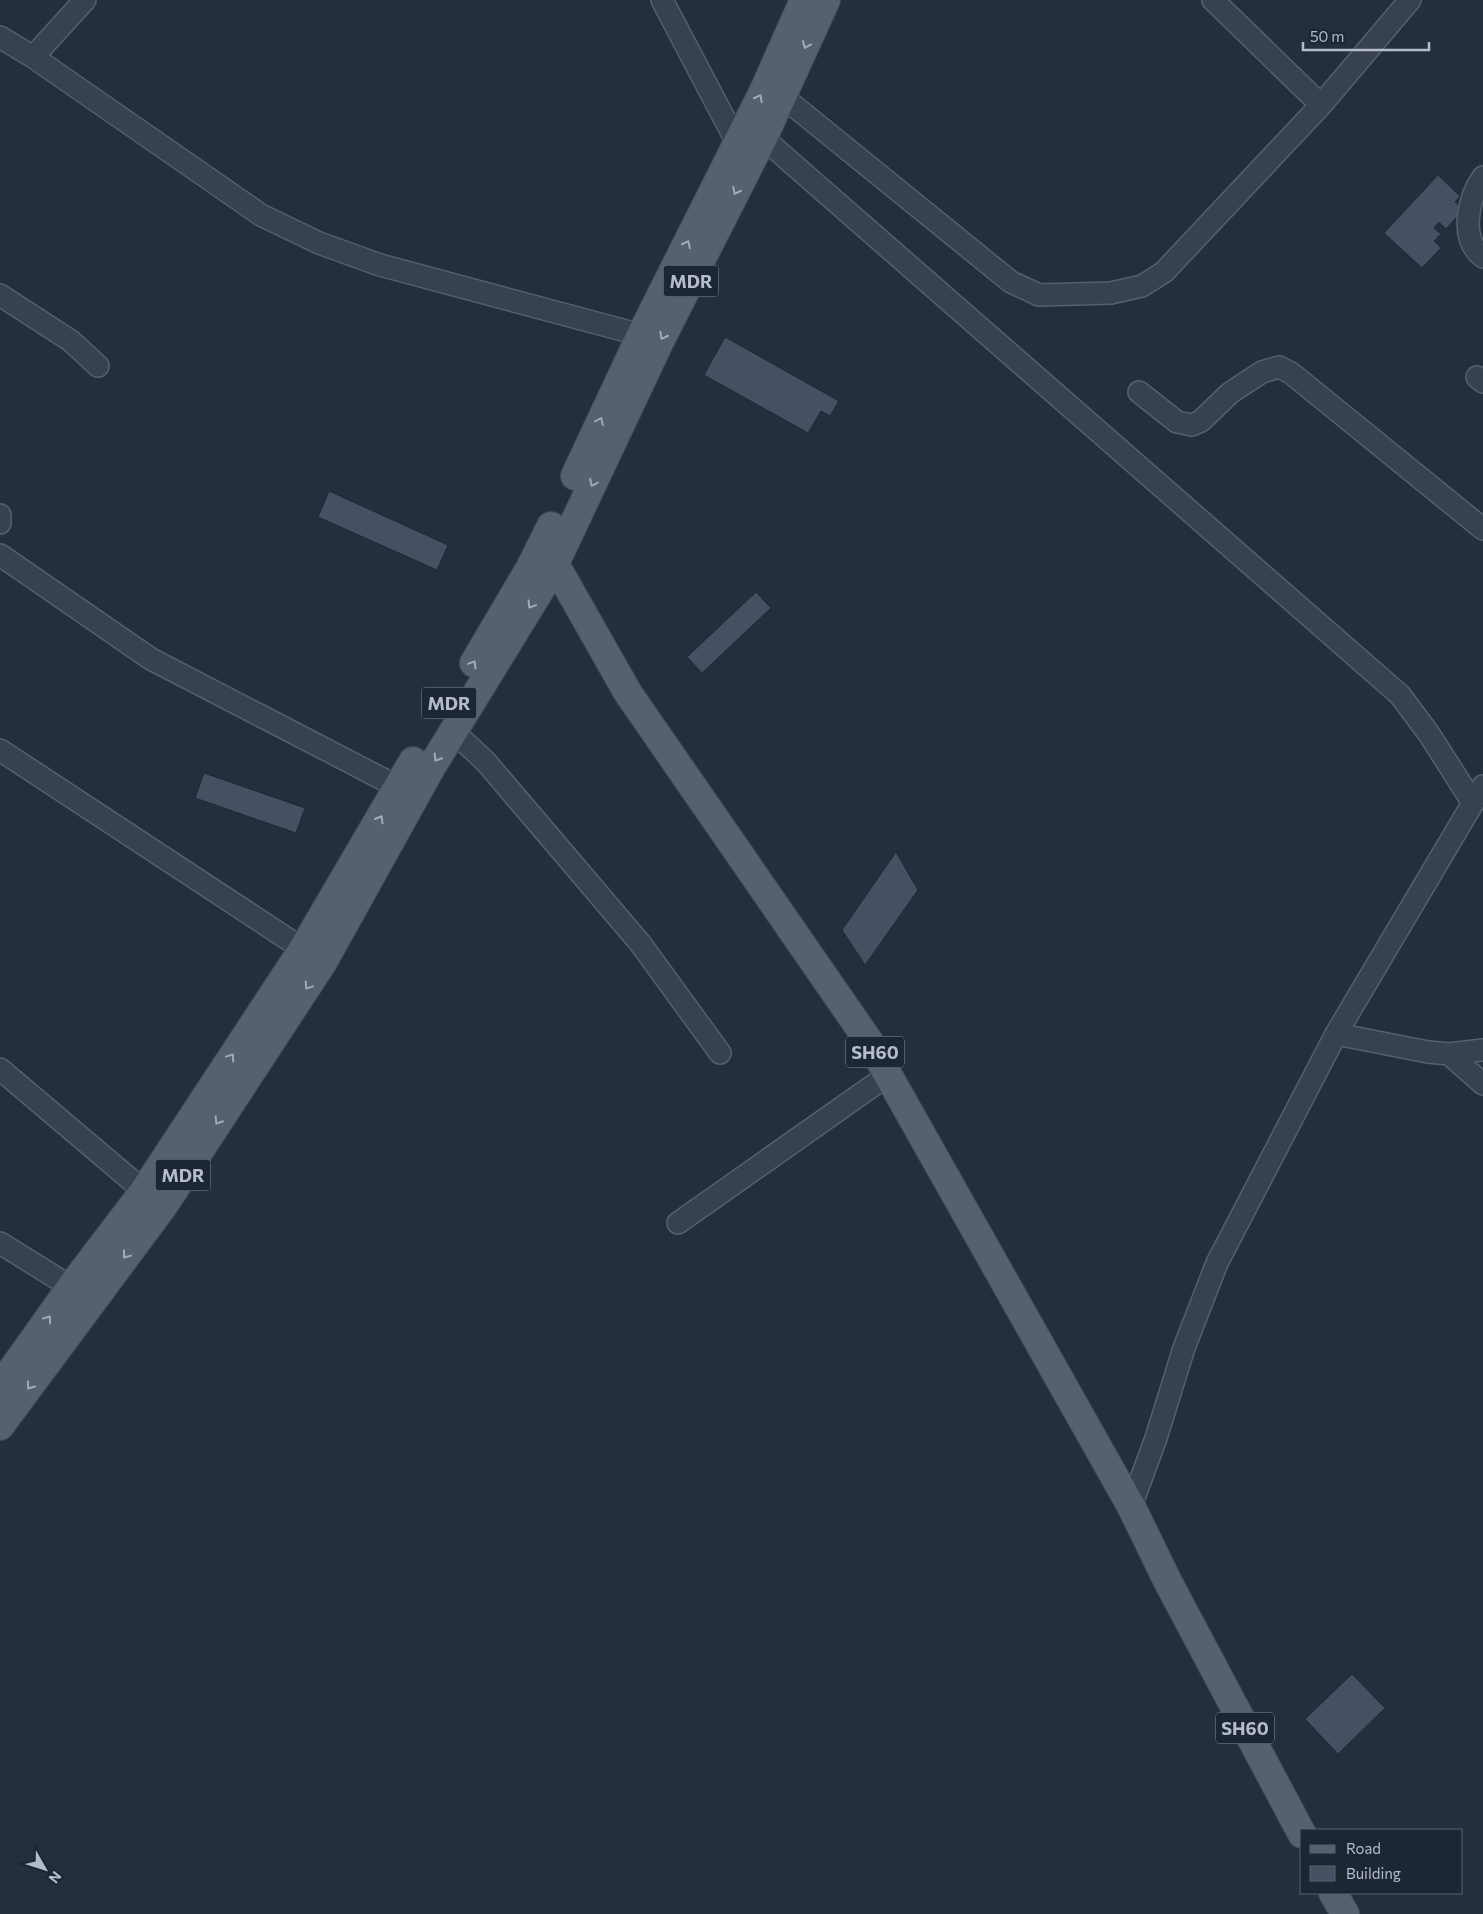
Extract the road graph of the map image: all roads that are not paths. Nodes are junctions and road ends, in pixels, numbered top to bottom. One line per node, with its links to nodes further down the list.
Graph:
1 (85, 0): 8 (street)
2 (662, 0): 11 (street)
3 (804, 0): 11 (main road, MDR, one-way to 3)
4 (826, 0): 9 (main road, MDR, one-way to 9)
5 (1213, 0): 10 (street)
6 (1410, 0): 10 (street)
7 (0, 38): 8 (street)
8 (33, 57): 15 (street)
9 (783, 97): 10 (street); 11 (main road, MDR)
10 (1321, 105)
11 (750, 149): 15 (main road, MDR, one-way to 11); 21 (main road, MDR, one-way to 21); 26 (street)
12 (1483, 177): 13 (street)
13 (1483, 257)
14 (0, 295): 16 (street)
15 (641, 335): 21 (main road, MDR, one-way to 15)
16 (98, 366)
17 (1139, 392): 20 (street)
18 (0, 515): 19 (street)
19 (0, 523)
20 (1483, 529)
21 (549, 553): 23 (main road, MDR, one-way to 23); 25 (main road, MDR, one-way to 21); 34 (main road, SH60)
22 (0, 555): 25 (street)
23 (454, 732): 27 (main road, MDR, one-way to 27); 31 (street)
24 (0, 750): 28 (street)
25 (398, 787): 27 (main road, MDR, one-way to 25)
26 (1478, 794): 29 (street)
27 (364, 866): 28 (main road, MDR)
28 (313, 956): 36 (main road, MDR, one-way to 28); 41 (main road, MDR, one-way to 41)
29 (1336, 1034): 32 (street); 42 (street)
30 (1483, 1050): 32 (street)
31 (720, 1053)
32 (1449, 1054): 35 (street)
33 (0, 1069): 36 (street)
34 (888, 1075): 37 (street); 42 (main road, SH60)
35 (1483, 1084)
36 (144, 1191): 39 (main road, MDR)
37 (678, 1223)
38 (0, 1243): 39 (street)
39 (71, 1287): 40 (main road, MDR, one-way to 39)
40 (0, 1387)
41 (0, 1426)
42 (1131, 1506): 43 (main road, SH60)
43 (1298, 1828)
44 (1334, 1894): 45 (main road)
45 (1344, 1914)

